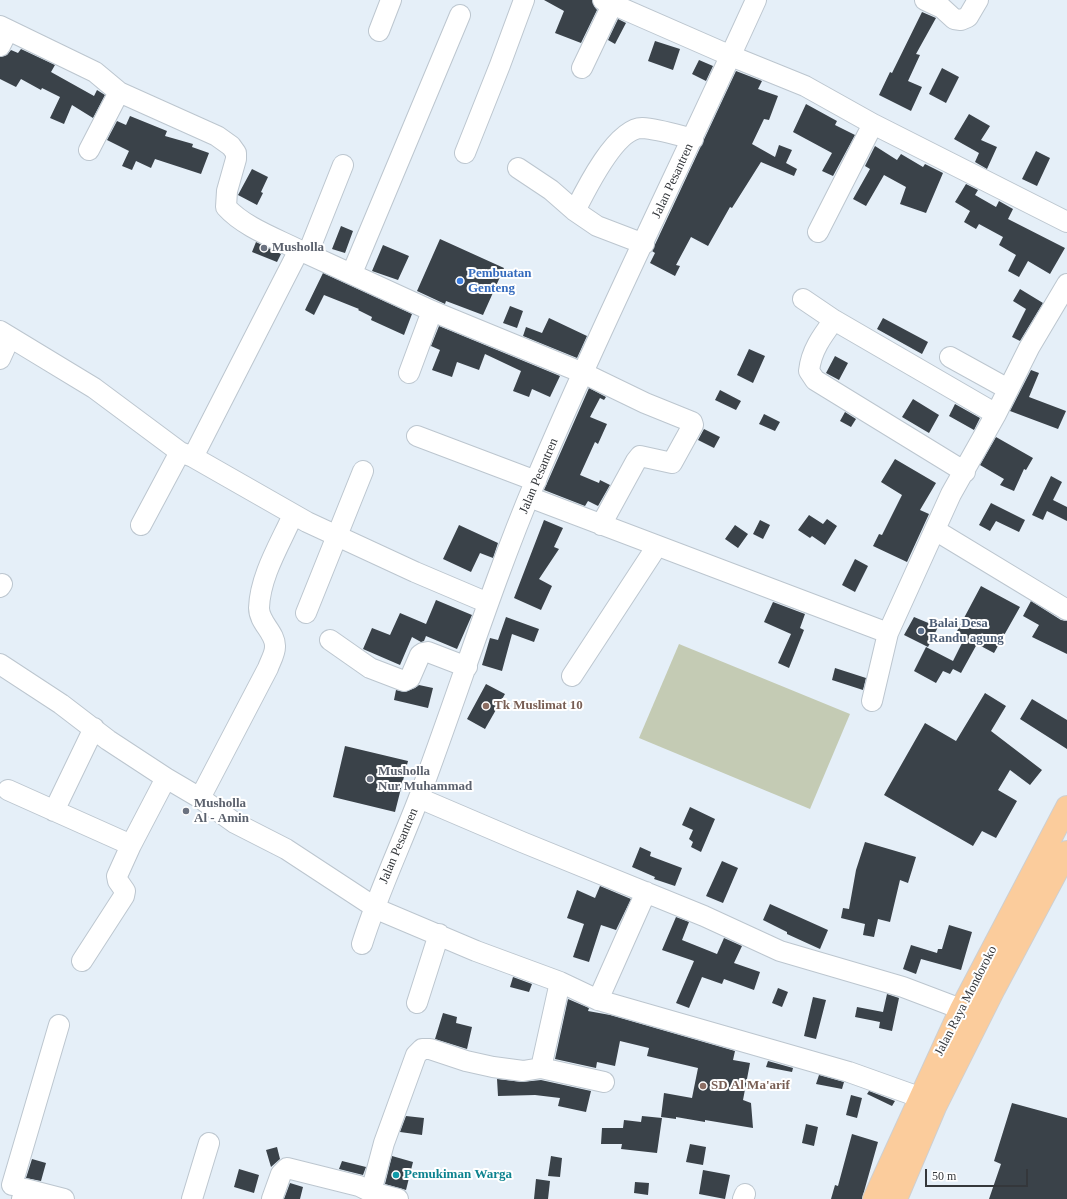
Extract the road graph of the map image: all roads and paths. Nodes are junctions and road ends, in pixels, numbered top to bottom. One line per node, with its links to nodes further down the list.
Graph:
1 (392, 0): 8 (street)
2 (524, 0): 16 (street)
3 (756, 0): 10 (street, Jalan Pesantren)
4 (925, 0): 5 (street)
5 (978, 0)
6 (608, 2): 10 (street); 11 (street)
7 (460, 15): 24 (street)
8 (379, 31)
9 (3, 34): 12 (street)
10 (731, 56): 13 (street); 14 (street, Jalan Pesantren)
11 (582, 68)
12 (119, 92): 15 (street); 23 (street)
13 (873, 124): 20 (street); 21 (street)
14 (693, 139): 19 (street); 22 (street, Jalan Pesantren)
15 (89, 150)
16 (465, 153)
17 (344, 165): 23 (street)
18 (518, 168): 19 (street)
19 (576, 211): 22 (street)
20 (1067, 222)
21 (818, 232)
22 (644, 244): 33 (street, Jalan Pesantren)
23 (303, 251): 24 (street); 37 (street)
24 (352, 274): 27 (street)
25 (1067, 284): 34 (street)
26 (803, 299): 28 (street)
27 (432, 311): 32 (street); 33 (street)
28 (834, 320): 35 (street); 39 (street)
29 (5, 334): 31 (street); 37 (street)
30 (950, 357): 34 (street)
31 (0, 359)
32 (409, 373)
33 (583, 373): 40 (street, Jalan Pesantren); 43 (street)
34 (1008, 389): 35 (street)
35 (996, 414): 39 (street)
36 (417, 436): 40 (street)
37 (187, 454): 41 (street); 42 (street)
38 (363, 470): 45 (street)
39 (965, 472): 44 (street)
40 (532, 489): 43 (street); 47 (street, Jalan Pesantren)
41 (293, 515): 45 (street); 59 (street)
42 (141, 525)
43 (601, 525): 46 (street)
44 (935, 530): 48 (street); 50 (street)
45 (336, 535): 47 (street); 49 (street)
46 (657, 546): 50 (street); 54 (street)
47 (488, 603): 53 (street, Jalan Pesantren)
48 (1067, 610)
49 (306, 613)
50 (888, 633): 55 (street)
51 (330, 640): 53 (street)
52 (0, 664): 56 (street)
53 (467, 667): 60 (street, Jalan Pesantren)
54 (572, 676)
55 (872, 701)
56 (94, 728): 57 (street); 61 (street)
57 (166, 778): 59 (street); 63 (street)
58 (8, 790): 61 (street)
59 (200, 798): 66 (street)
60 (429, 803): 65 (street); 66 (street, Jalan Pesantren)
61 (54, 811): 63 (street)
62 (1065, 817): 73 (highway, Jalan Raya Mondoroko)
63 (131, 845): 69 (street)
64 (1067, 852): 86 (highway, Jalan Raya Mondoroko)
65 (646, 892): 71 (street); 73 (street)
66 (382, 911): 67 (street); 68 (street, Jalan Pesantren)
67 (439, 934): 70 (street); 72 (street)
68 (362, 944)
69 (82, 961)
70 (560, 982): 71 (street); 75 (street)
71 (598, 1000): 77 (street)
72 (417, 1003)
73 (961, 1009): 77 (highway, Jalan Raya Mondoroko)
74 (59, 1025): 79 (street)
75 (541, 1068): 76 (street); 80 (street)
76 (604, 1082)
77 (919, 1097): 85 (highway, Jalan Raya Mondoroko)
78 (209, 1143): 82 (street)
79 (15, 1189): 81 (street)
80 (362, 1192): 83 (street); 84 (street)
81 (64, 1199)
82 (192, 1199)
83 (272, 1199)
84 (398, 1199)
85 (874, 1199)
86 (896, 1199)

